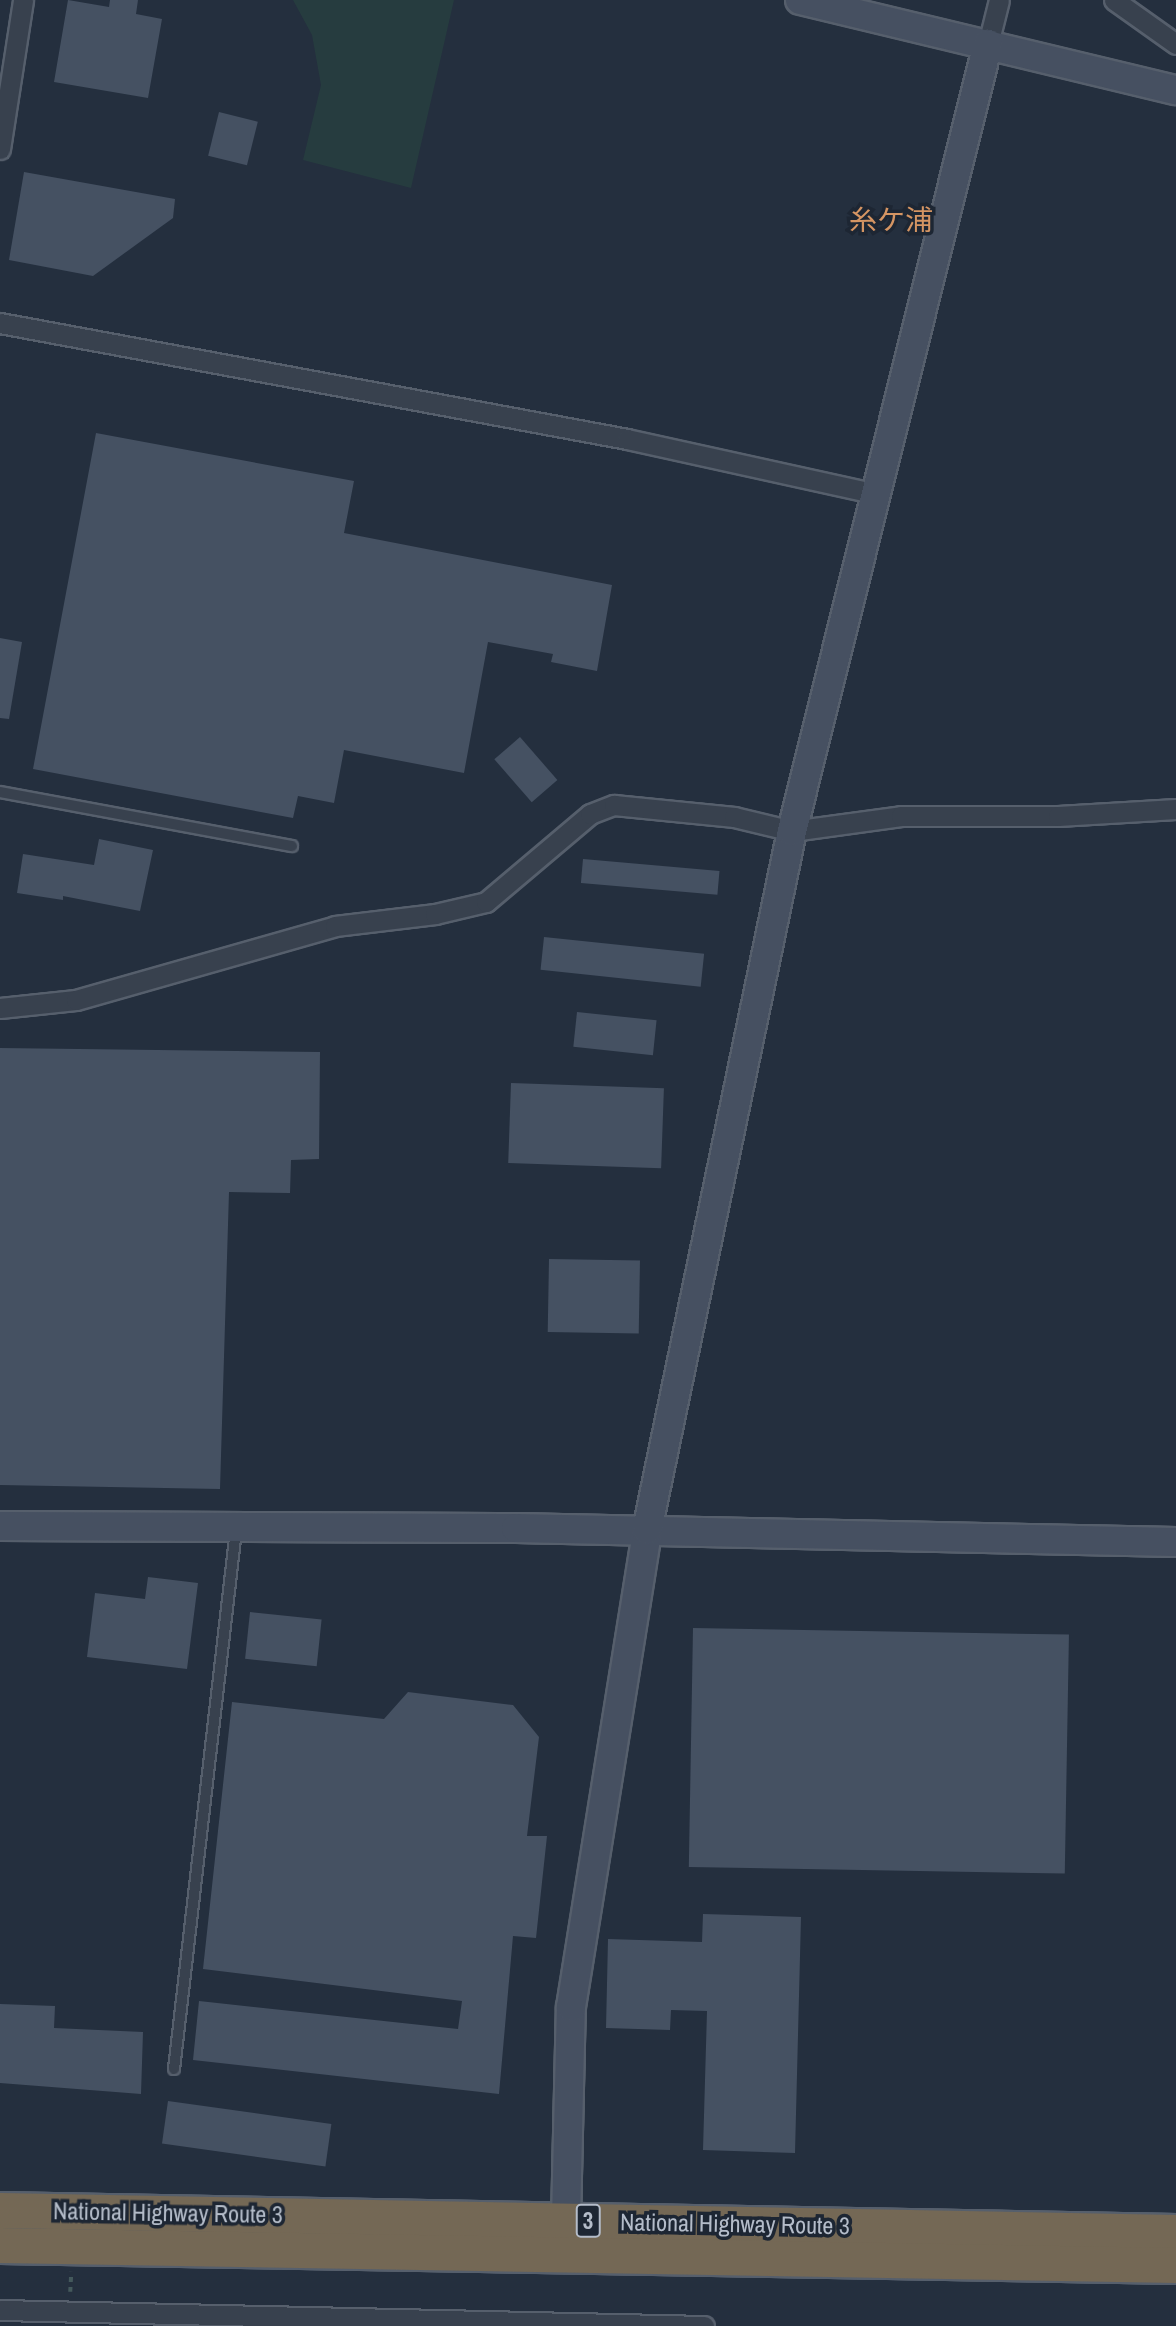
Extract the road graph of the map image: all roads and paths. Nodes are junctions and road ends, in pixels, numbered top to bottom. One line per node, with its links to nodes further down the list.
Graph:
1 (23, 0): 8 (street)
2 (800, 0): 5 (street)
3 (999, 0): 5 (street)
4 (1114, 0): 6 (street)
5 (988, 44): 7 (street); 10 (street)
6 (1176, 44)
7 (1176, 88)
8 (0, 149)
9 (0, 323): 10 (street)
10 (878, 494): 13 (street)
11 (0, 792): 14 (lane)
12 (1176, 809): 13 (street)
13 (792, 831): 15 (street); 18 (street)
14 (292, 846)
15 (0, 1008)
16 (0, 1526): 17 (street)
17 (237, 1526): 18 (street); 20 (lane)
18 (648, 1530): 19 (street); 22 (street)
19 (1176, 1542)
20 (174, 2069)
21 (0, 2210): 22 (highway, National Highway Route 3 / 3)
22 (566, 2221): 23 (highway, National Highway Route 3 / 3)
23 (1176, 2232)
24 (0, 2245): 25 (highway, National Highway Route 3 / 3)
25 (71, 2246): 26 (highway, National Highway Route 3 / 3); 28 (path)
26 (1176, 2265)
27 (0, 2311): 28 (street)
28 (69, 2312): 29 (street)
29 (92, 2319): 30 (street)
30 (639, 2325): 31 (street)
31 (704, 2326)

